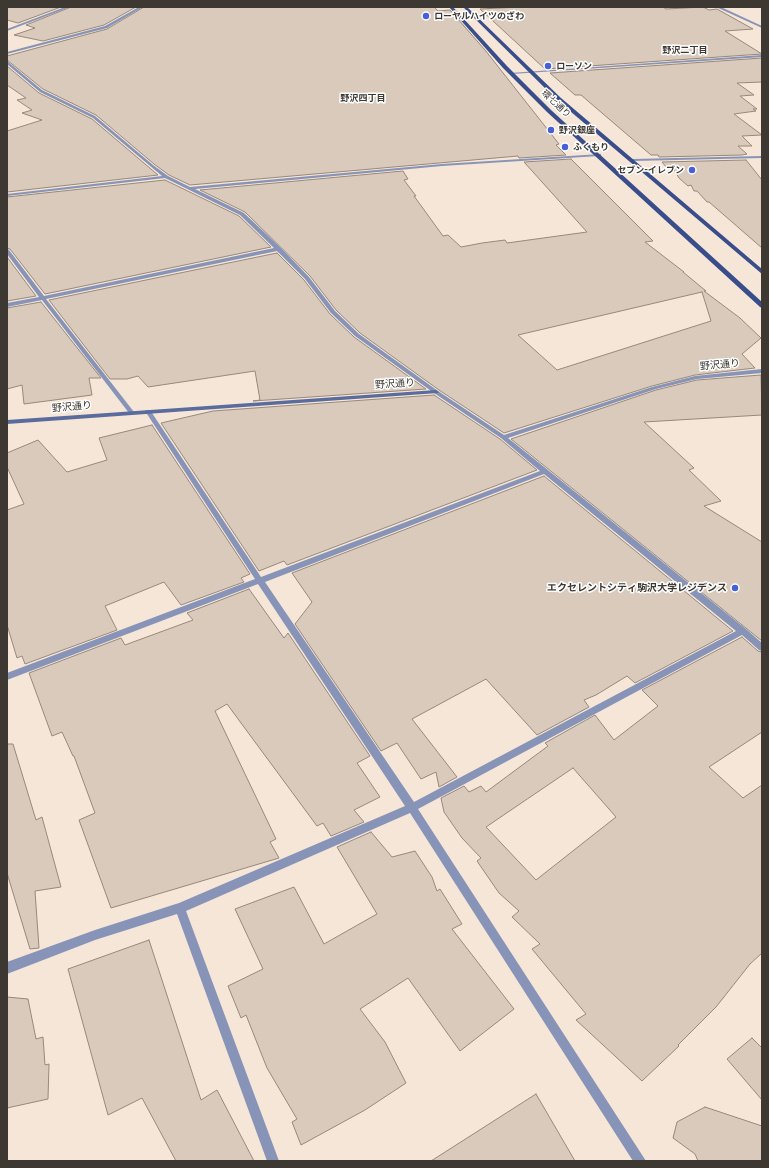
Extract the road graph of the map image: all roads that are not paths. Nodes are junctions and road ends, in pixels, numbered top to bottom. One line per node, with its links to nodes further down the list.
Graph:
1 (68, 7): 7 (street)
2 (141, 7): 8 (street)
3 (451, 7): 12 (main road, 環七通り)
4 (465, 7): 11 (main road, 環七通り)
5 (718, 7): 6 (street)
6 (762, 26)
7 (7, 30)
8 (7, 53)
9 (762, 56): 11 (street)
10 (7, 62): 16 (street)
11 (532, 72): 12 (street); 15 (main road, 環七通り)
12 (512, 73): 13 (main road, 環七通り)
13 (599, 155): 17 (street); 24 (main road, 環七通り)
14 (762, 157): 15 (street)
15 (633, 160): 21 (main road, 環七通り)
16 (166, 177): 17 (street); 18 (street)
17 (191, 188): 19 (street)
18 (7, 194)
19 (280, 249): 22 (street); 26 (street)
20 (7, 251): 22 (street)
21 (762, 272)
22 (42, 298): 23 (street); 28 (street)
23 (7, 305)
24 (762, 306)
25 (762, 372): 30 (street, 野沢通り)
26 (436, 392): 27 (street, 野沢通り); 30 (street)
27 (148, 411): 28 (street, 野沢通り); 32 (street)
28 (131, 412): 29 (street, 野沢通り)
29 (7, 422)
30 (503, 437): 31 (street)
31 (546, 471): 32 (street); 33 (street)
32 (260, 581): 35 (street); 36 (street)
33 (743, 631): 34 (street); 36 (street)
34 (762, 648)
35 (7, 678)
36 (412, 808): 37 (street); 40 (street)
37 (180, 908): 38 (street); 39 (street)
38 (7, 968)
39 (273, 1161)
40 (640, 1161)

